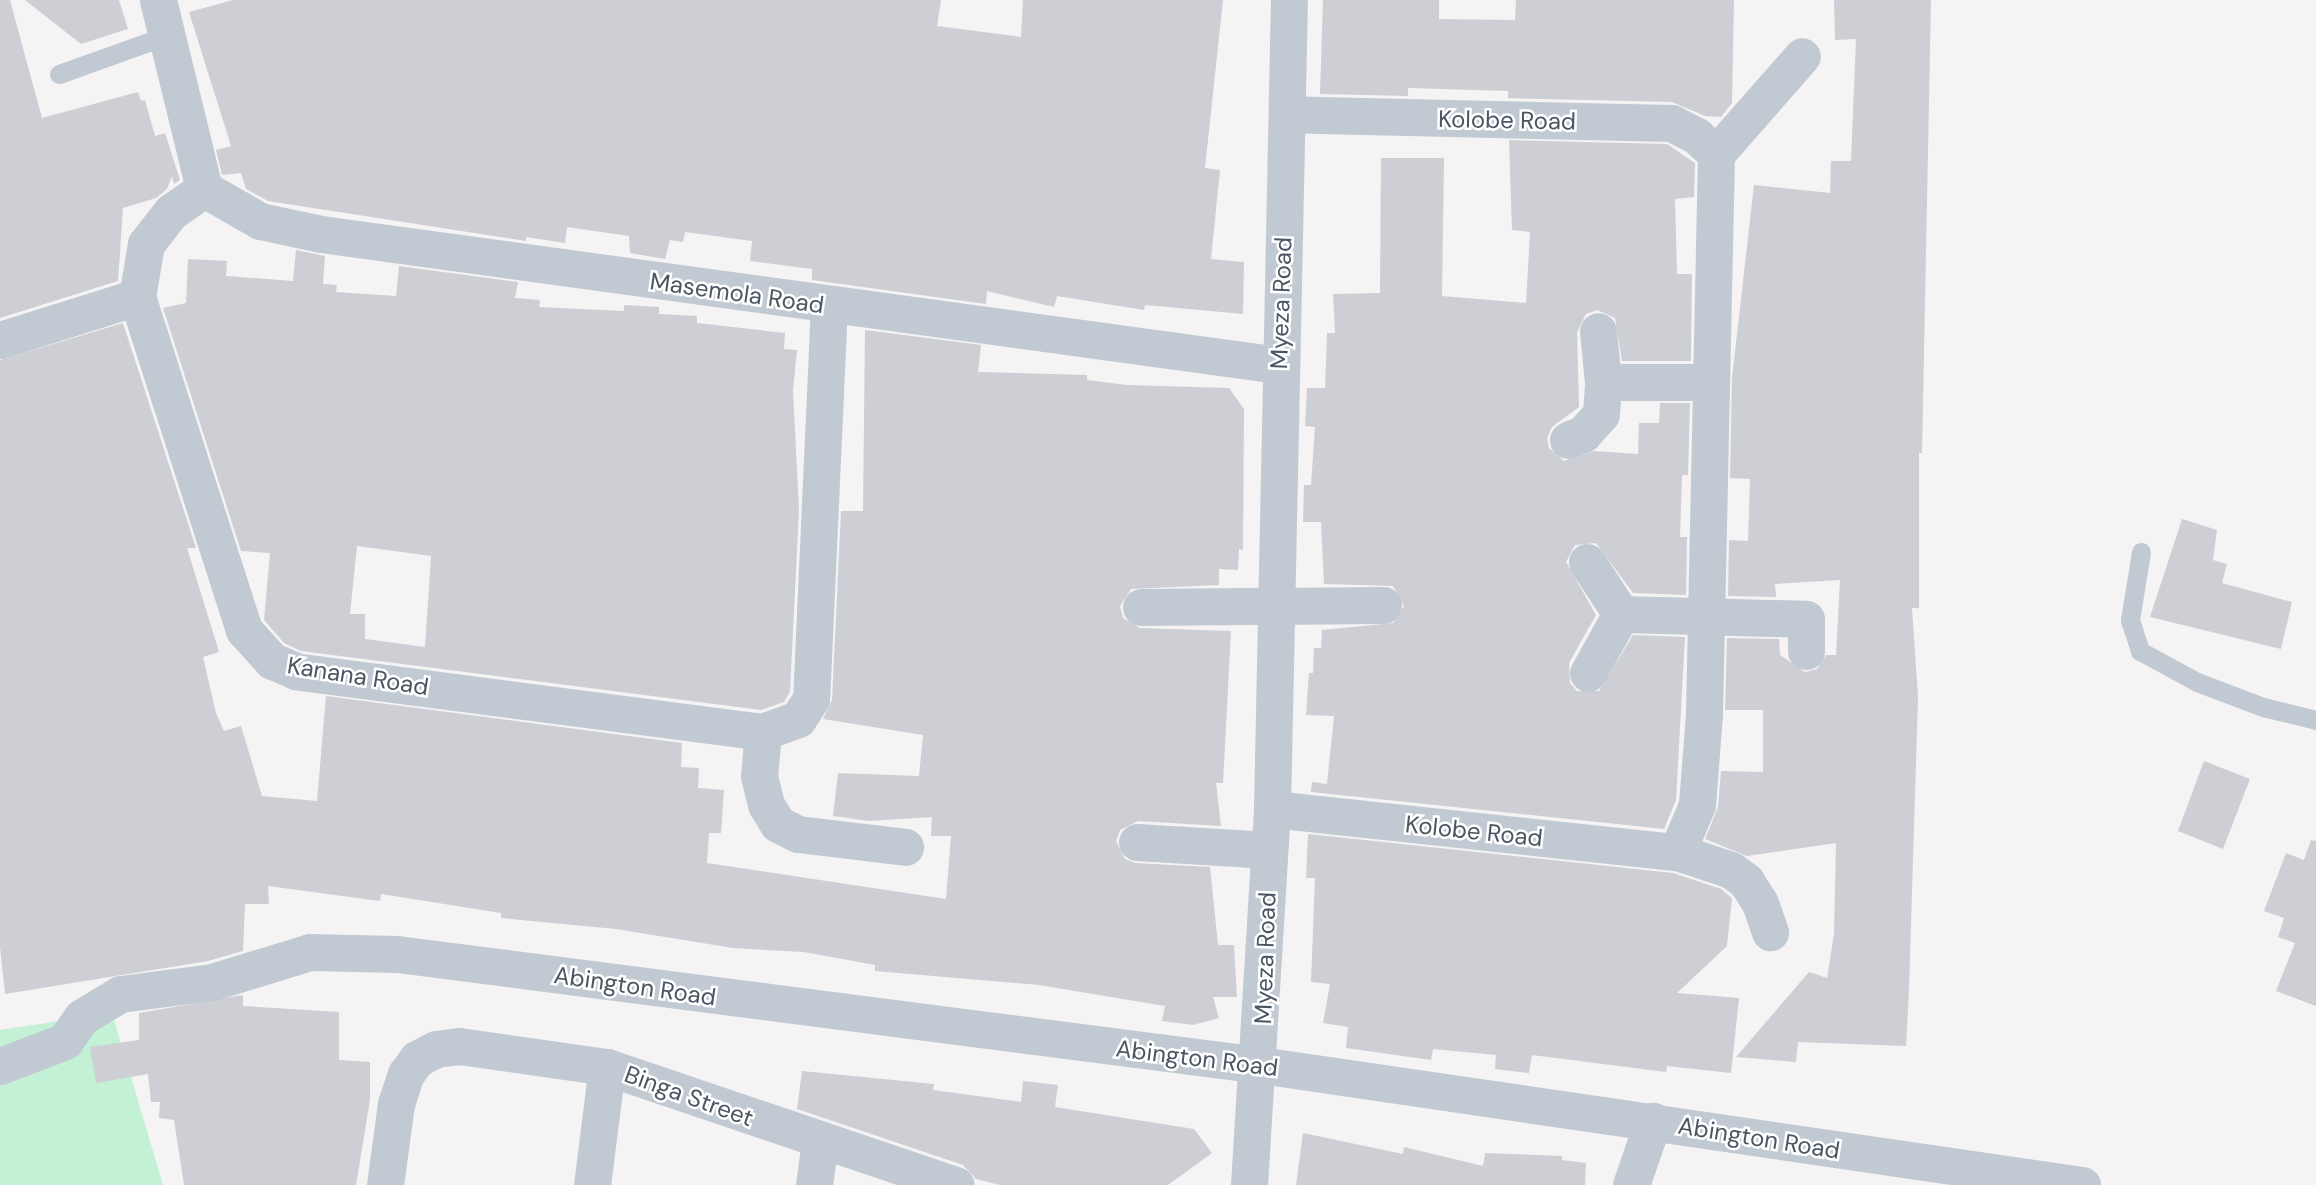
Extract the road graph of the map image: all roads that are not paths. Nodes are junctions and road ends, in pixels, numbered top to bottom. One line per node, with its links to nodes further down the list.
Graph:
1 (158, 0): 3 (street)
2 (1289, 0): 6 (street, Myeza Road)
3 (168, 35): 5 (lane); 8 (street)
4 (1802, 56): 7 (street)
5 (59, 75)
6 (1288, 114): 7 (street, Kolobe Road); 13 (street, Myeza Road)
7 (1716, 154): 15 (street)
8 (204, 189): 9 (street, Kanana Road); 10 (street, Masemola Road)
9 (137, 297): 12 (street); 27 (street, Kanana Road)
10 (829, 305): 13 (street, Masemola Road); 27 (street, Kanana Road)
11 (1598, 331): 14 (street)
12 (0, 340)
13 (1279, 365): 20 (street, Myeza Road)
14 (1603, 382): 15 (street); 16 (street)
15 (1709, 382): 23 (street)
16 (1568, 440)
17 (2141, 552): 26 (lane)
18 (1587, 562): 22 (street)
19 (1383, 605): 20 (street)
20 (1276, 606): 21 (street); 28 (street, Myeza Road)
21 (1141, 607)
22 (1621, 614): 23 (street); 25 (street)
23 (1706, 618): 24 (street); 32 (street)
24 (1806, 622)
25 (1588, 673)
26 (2316, 720)
27 (763, 732): 30 (street)
28 (1272, 809): 31 (street, Myeza Road); 32 (street, Kolobe Road)
29 (1137, 842): 31 (street)
30 (905, 847)
31 (1269, 850): 34 (street, Myeza Road)
32 (1677, 852): 33 (street, Kolobe Road)
33 (1770, 932)
34 (1260, 1065): 35 (street, Abington Road); 37 (street, Abington Road); 43 (street, Myeza Road)
35 (0, 1066)
36 (607, 1067): 38 (street, Binga Street); 39 (street, Binga Street); 40 (street)
37 (1653, 1121): 44 (street); 45 (street, Abington Road)
38 (820, 1142): 41 (street); 42 (street, Binga Street)
39 (385, 1185)
40 (592, 1185)
41 (814, 1185)
42 (956, 1185)
43 (1249, 1185)
44 (1631, 1185)
45 (2082, 1185)

